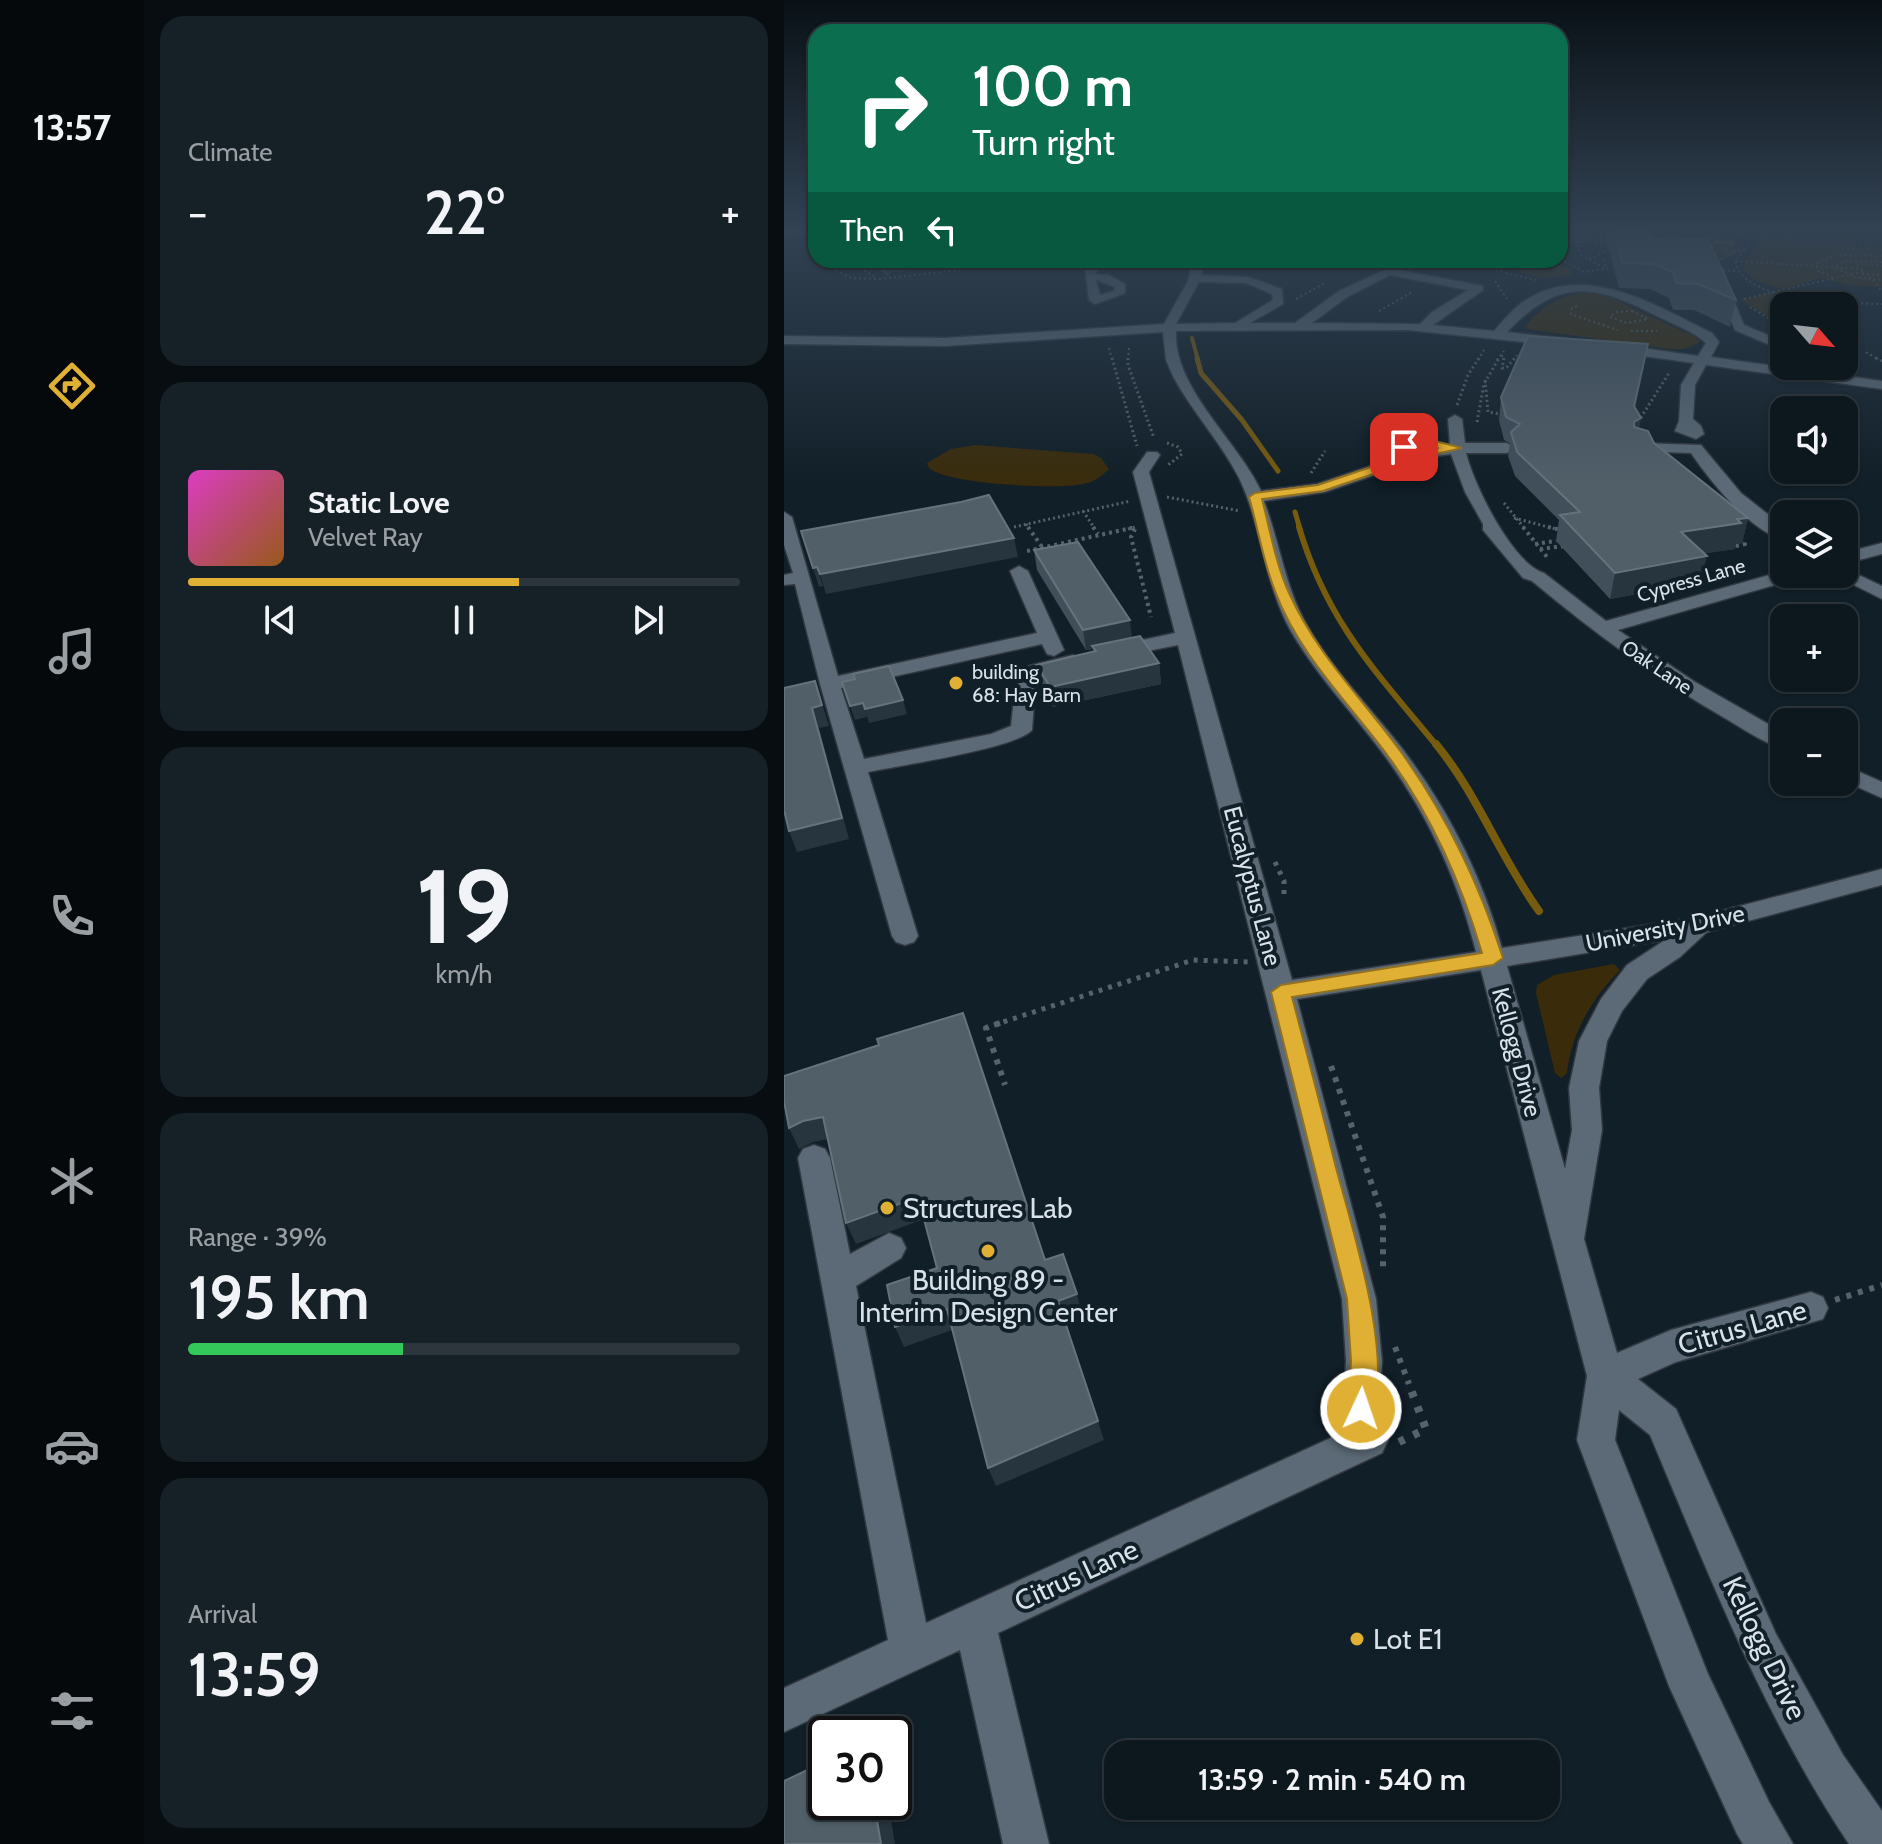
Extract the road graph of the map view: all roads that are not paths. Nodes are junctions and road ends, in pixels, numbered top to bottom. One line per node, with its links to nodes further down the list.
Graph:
1 (1175, 313): 13 (street)
2 (1244, 313): 10 (street)
3 (1260, 313): 10 (street)
4 (1439, 313): 9 (street)
5 (1516, 313): 14 (street)
6 (1660, 313): 19 (street)
7 (1736, 313): 16 (street)
8 (1313, 314): 9 (street); 11 (street)
9 (1436, 315): 12 (street)
10 (1243, 322): 11 (street); 13 (street)
11 (1299, 326): 12 (street)
12 (1425, 326): 14 (street)
13 (1167, 328): 15 (street); 33 (street, Kellogg Drive)
14 (1498, 334): 17 (street)
15 (784, 340)
16 (1770, 341)
17 (1571, 343)
18 (1601, 347): 19 (street)
19 (1702, 361): 20 (street); 28 (street)
20 (1770, 371)
21 (1744, 376): 24 (street)
22 (1841, 380): 25 (street)
23 (1853, 380): 25 (street)
24 (1782, 381)
25 (1857, 382): 26 (street)
26 (1882, 385)
27 (1455, 419): 29 (street, Oak Lane)
28 (1686, 421)
29 (1457, 448): 30 (street); 33 (street); 43 (street, Oak Lane)
30 (1507, 448)
31 (1640, 448): 35 (street)
32 (1157, 462): 45 (street, Eucalyptus Lane)
33 (1249, 499): 55 (street, Kellogg Drive)
34 (784, 517): 39 (street)
35 (1770, 524)
36 (1882, 548): 37 (street)
37 (1858, 555)
38 (1019, 571): 44 (street)
39 (793, 578): 47 (street)
40 (1858, 580): 42 (street)
41 (1770, 581): 43 (street, Cypress Lane)
42 (1882, 593)
43 (1601, 629): 48 (street, Oak Lane)
44 (1048, 637): 46 (street); 47 (street)
45 (1186, 637): 46 (street); 56 (street, Eucalyptus Lane)
46 (1060, 664): 49 (street)
47 (830, 684): 49 (street)
48 (1770, 734)
49 (855, 768): 54 (street)
50 (1858, 779): 51 (street)
51 (1882, 791)
52 (1882, 877): 53 (street, University Drive)
53 (1698, 926): 55 (street, University Drive); 58 (street)
54 (905, 936)
55 (1493, 958): 56 (street, University Drive); 58 (street, Kellogg Drive)
56 (1281, 992): 63 (street, Eucalyptus Lane)
57 (814, 1158): 60 (street)
58 (1568, 1246): 62 (street, Kellogg Drive)
59 (889, 1248): 60 (street)
60 (837, 1280): 65 (street)
61 (1811, 1308): 62 (street, Citrus Lane)
62 (1605, 1376): 68 (street, Kellogg Drive); 69 (street, Kellogg Drive)
63 (1369, 1440): 64 (street, Citrus Lane)
64 (975, 1623): 65 (street, Citrus Lane); 67 (street)
65 (911, 1652): 66 (street, Citrus Lane)
66 (784, 1710)
67 (1026, 1844)
68 (1770, 1844)
69 (1877, 1844)

